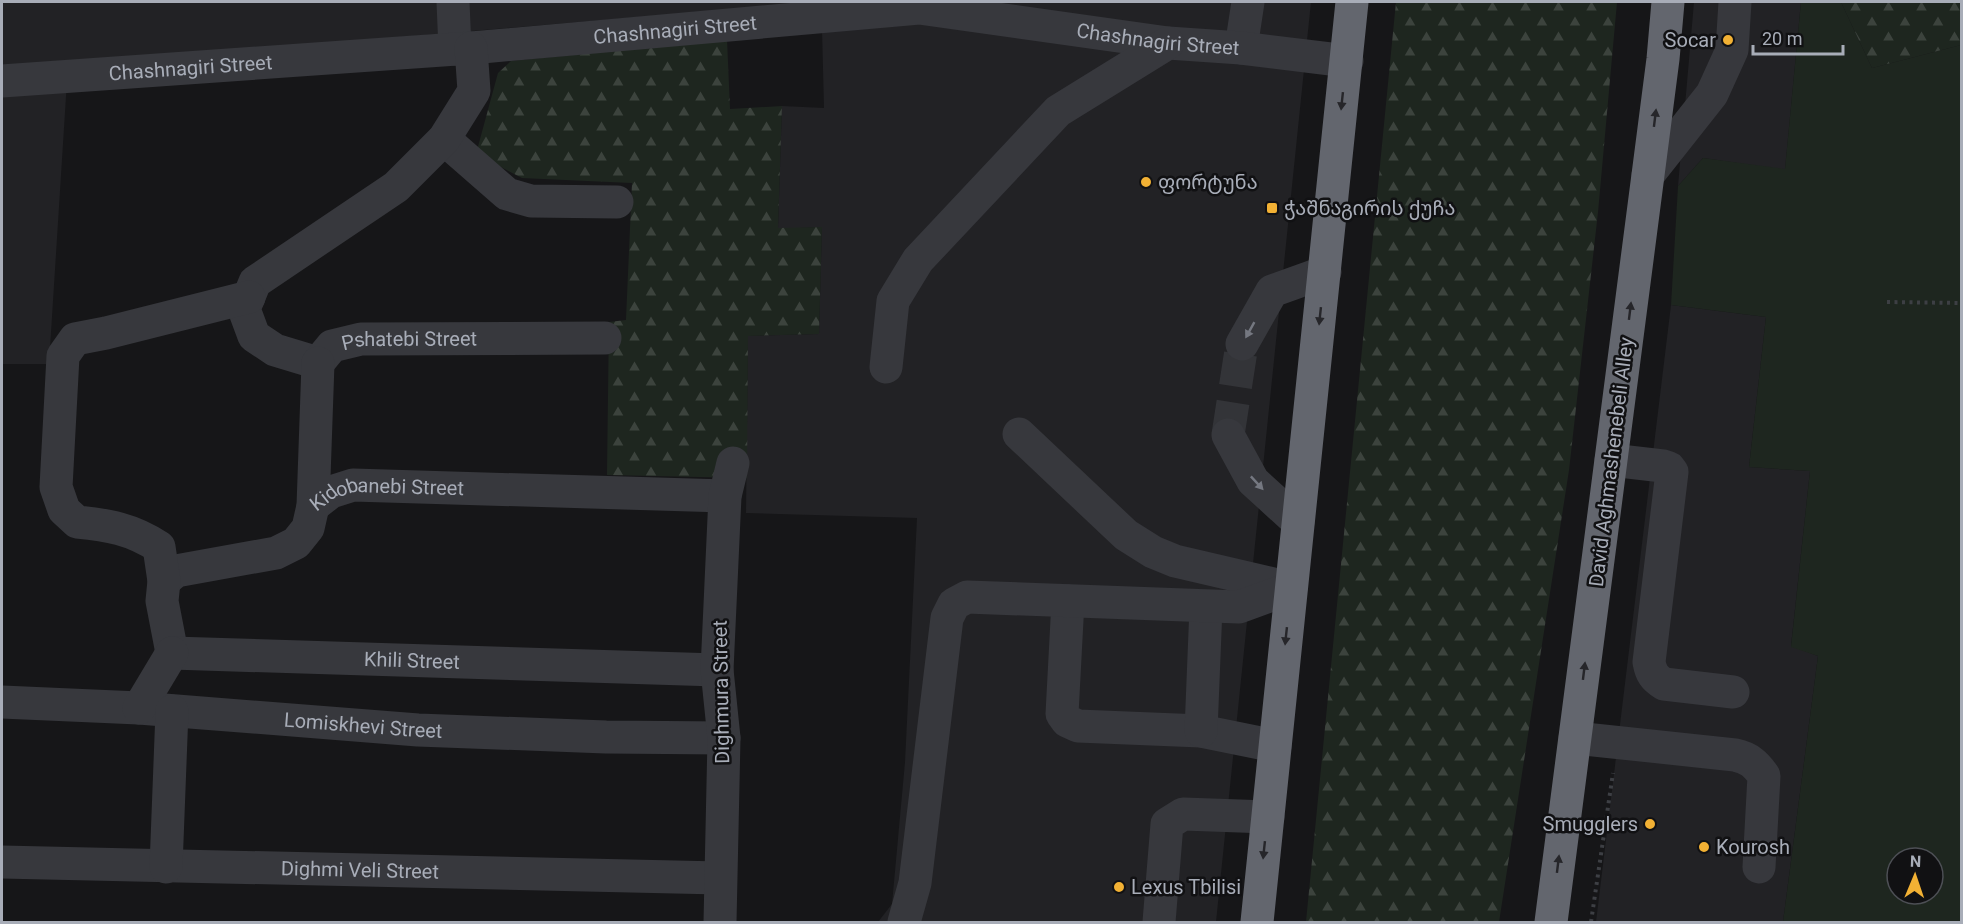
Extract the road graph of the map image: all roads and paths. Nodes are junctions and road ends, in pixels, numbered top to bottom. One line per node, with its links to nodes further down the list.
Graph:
1 (453, 2): 9 (street)
2 (1248, 2): 8 (street)
3 (1353, 2): 10 (highway)
4 (1668, 2): 13 (highway, David Aghmashenebeli Alley, one-way to 4)
5 (1735, 2): 13 (street)
6 (919, 4): 7 (street, Chashnagiri Street); 9 (street, Chashnagiri Street)
7 (1168, 43): 8 (street, Chashnagiri Street); 22 (street)
8 (1241, 48): 10 (street, Chashnagiri Street)
9 (463, 49): 11 (street, Chashnagiri Street); 12 (street)
10 (1347, 61): 15 (highway, one-way to 15)
11 (2, 81)
12 (444, 140): 14 (street); 16 (street)
13 (1648, 175): 25 (highway, David Aghmashenebeli Alley, one-way to 13)
14 (617, 202)
15 (1325, 272): 20 (street, one-way to 20); 29 (highway, one-way to 29)
16 (249, 297): 21 (street, Pshatebi Street); 30 (street)
17 (1887, 302): 18 (path)
18 (1962, 303)
19 (605, 338): 21 (street, Pshatebi Street)
20 (1242, 344)
21 (318, 363): 28 (street)
22 (886, 367)
23 (1019, 434): 31 (street)
24 (1228, 435): 29 (street, one-way to 29)
25 (1611, 460): 36 (street); 42 (highway, David Aghmashenebeli Alley, one-way to 25)
26 (733, 463): 27 (street, Dighmura Street)
27 (724, 496): 28 (street, Kidobanebi Street); 35 (street, Dighmura Street)
28 (313, 506): 30 (street, Kidobanebi Street)
29 (1298, 522): 31 (highway)
30 (164, 581): 34 (street)
31 (1291, 588): 33 (street); 44 (highway, one-way to 44)
32 (1068, 601): 33 (street); 40 (street); 51 (street)
33 (1206, 607): 40 (street)
34 (172, 653): 35 (street, Khili Street); 38 (street)
35 (717, 670): 41 (street, Dighmura Street)
36 (1733, 692)
37 (2, 702): 38 (street, Lomiskhevi Street)
38 (139, 708): 39 (street, Lomiskhevi Street)
39 (172, 711): 41 (street, Lomiskhevi Street); 47 (street)
40 (1201, 731): 44 (street)
41 (724, 738): 49 (street, Dighmura Street)
42 (1575, 738): 43 (street); 54 (highway, David Aghmashenebeli Alley, one-way to 42)
43 (1618, 742): 48 (street); 55 (path)
44 (1275, 746): 45 (highway)
45 (1268, 818): 52 (street); 53 (highway, one-way to 53)
46 (2, 862): 47 (street, Dighmi Veli Street)
47 (166, 867): 49 (street, Dighmi Veli Street)
48 (1759, 867)
49 (720, 878): 50 (street, Dighmura Street)
50 (720, 922)
51 (904, 922)
52 (1159, 922)
53 (1257, 922)
54 (1551, 922)
55 (1591, 922)

